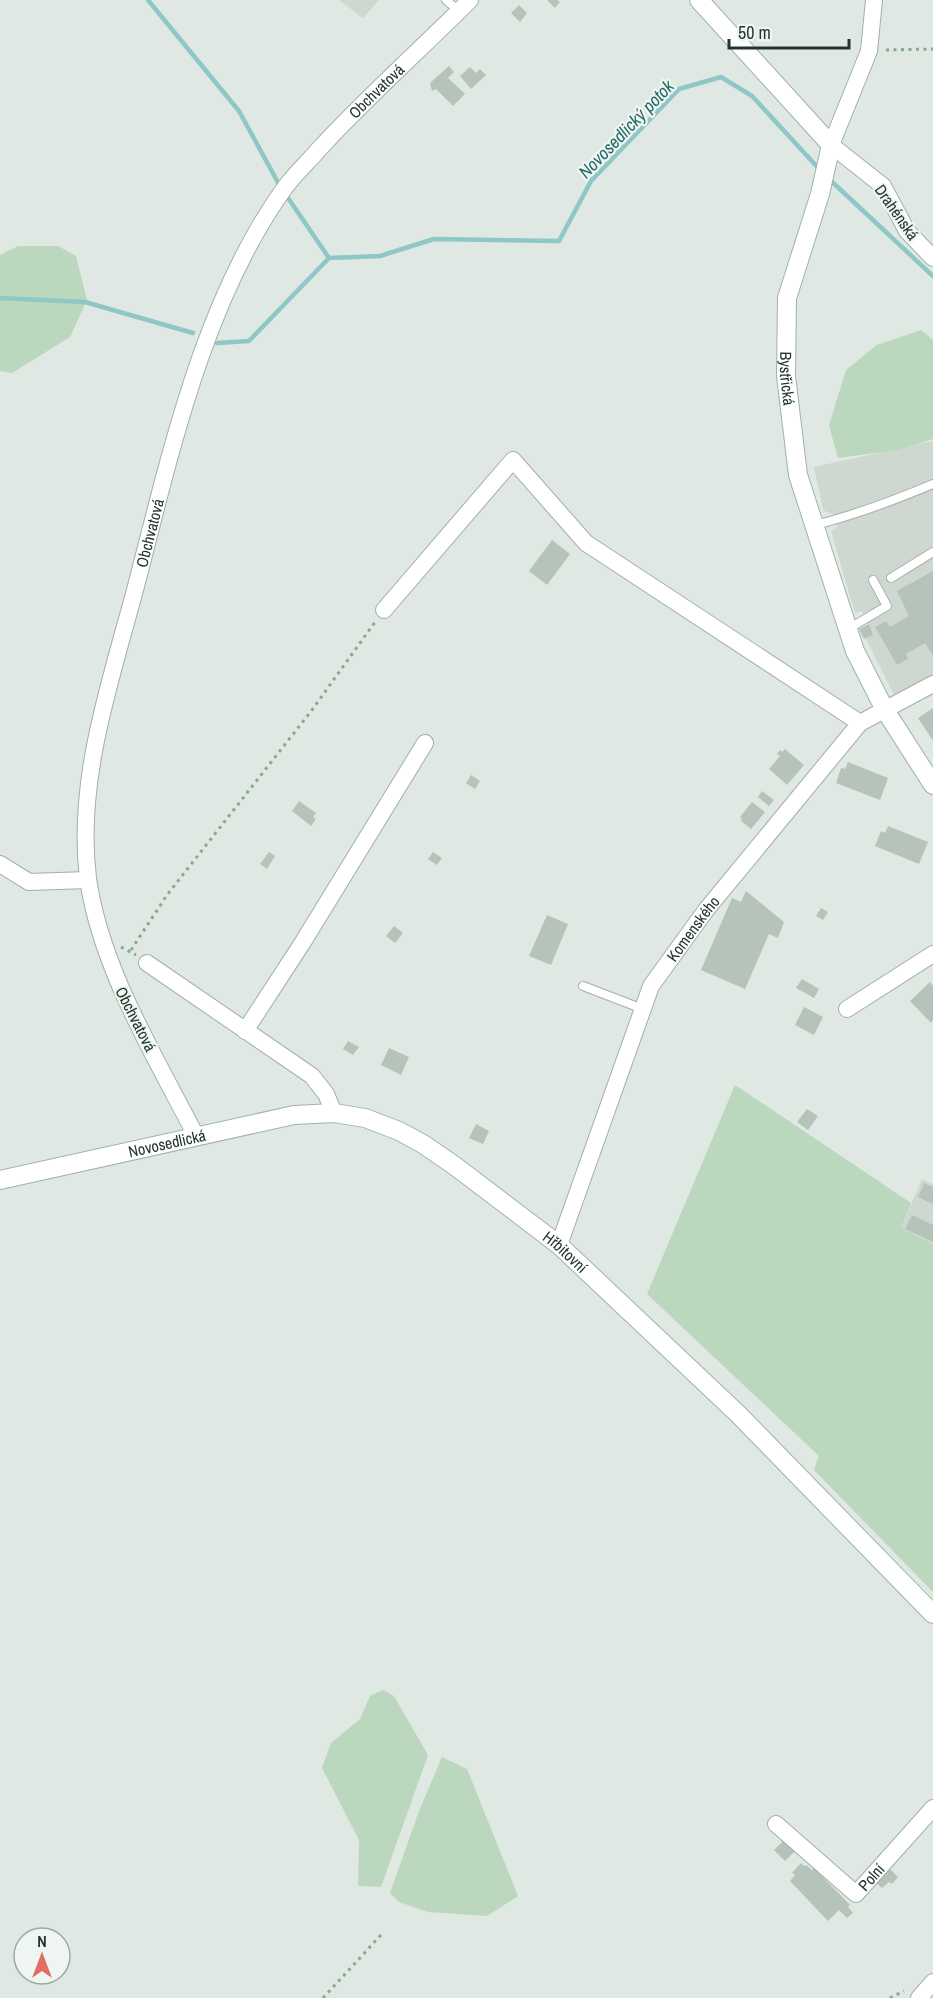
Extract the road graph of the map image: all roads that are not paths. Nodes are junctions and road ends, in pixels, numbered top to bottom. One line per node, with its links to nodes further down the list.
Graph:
1 (446, 0): 4 (lane)
2 (699, 0): 5 (street)
3 (874, 0): 5 (street)
4 (465, 5): 20 (street, Obchvatová)
5 (831, 145): 6 (street, Drahénská); 8 (street, Bystřická)
6 (933, 258)
7 (933, 484): 8 (lane)
8 (814, 525): 13 (street, Bystřická)
9 (933, 552): 10 (lane)
10 (891, 578)
11 (873, 580): 13 (lane)
12 (384, 610): 16 (street)
13 (848, 630): 15 (street, Bystřická)
14 (933, 684): 15 (street, Komenského)
15 (885, 710): 16 (street, Komenského); 18 (street, Bystřická)
16 (860, 723): 24 (street, Komenského)
17 (425, 743): 26 (street)
18 (933, 785)
19 (0, 864): 20 (street)
20 (88, 880): 28 (street, Obchvatová)
21 (933, 954): 25 (street)
22 (147, 963): 26 (street)
23 (583, 986): 24 (lane)
24 (643, 1009): 30 (street, Komenského)
25 (847, 1009)
26 (245, 1031): 27 (street)
27 (334, 1113): 28 (street, Novosedlická); 30 (street, Hřbitovní)
28 (196, 1136): 29 (street, Novosedlická)
29 (0, 1180)
30 (559, 1245): 31 (street, Hřbitovní)
31 (933, 1614)
32 (933, 1808): 33 (street, Polní)
33 (776, 1824)
34 (933, 1982): 35 (street)
35 (919, 1998)

